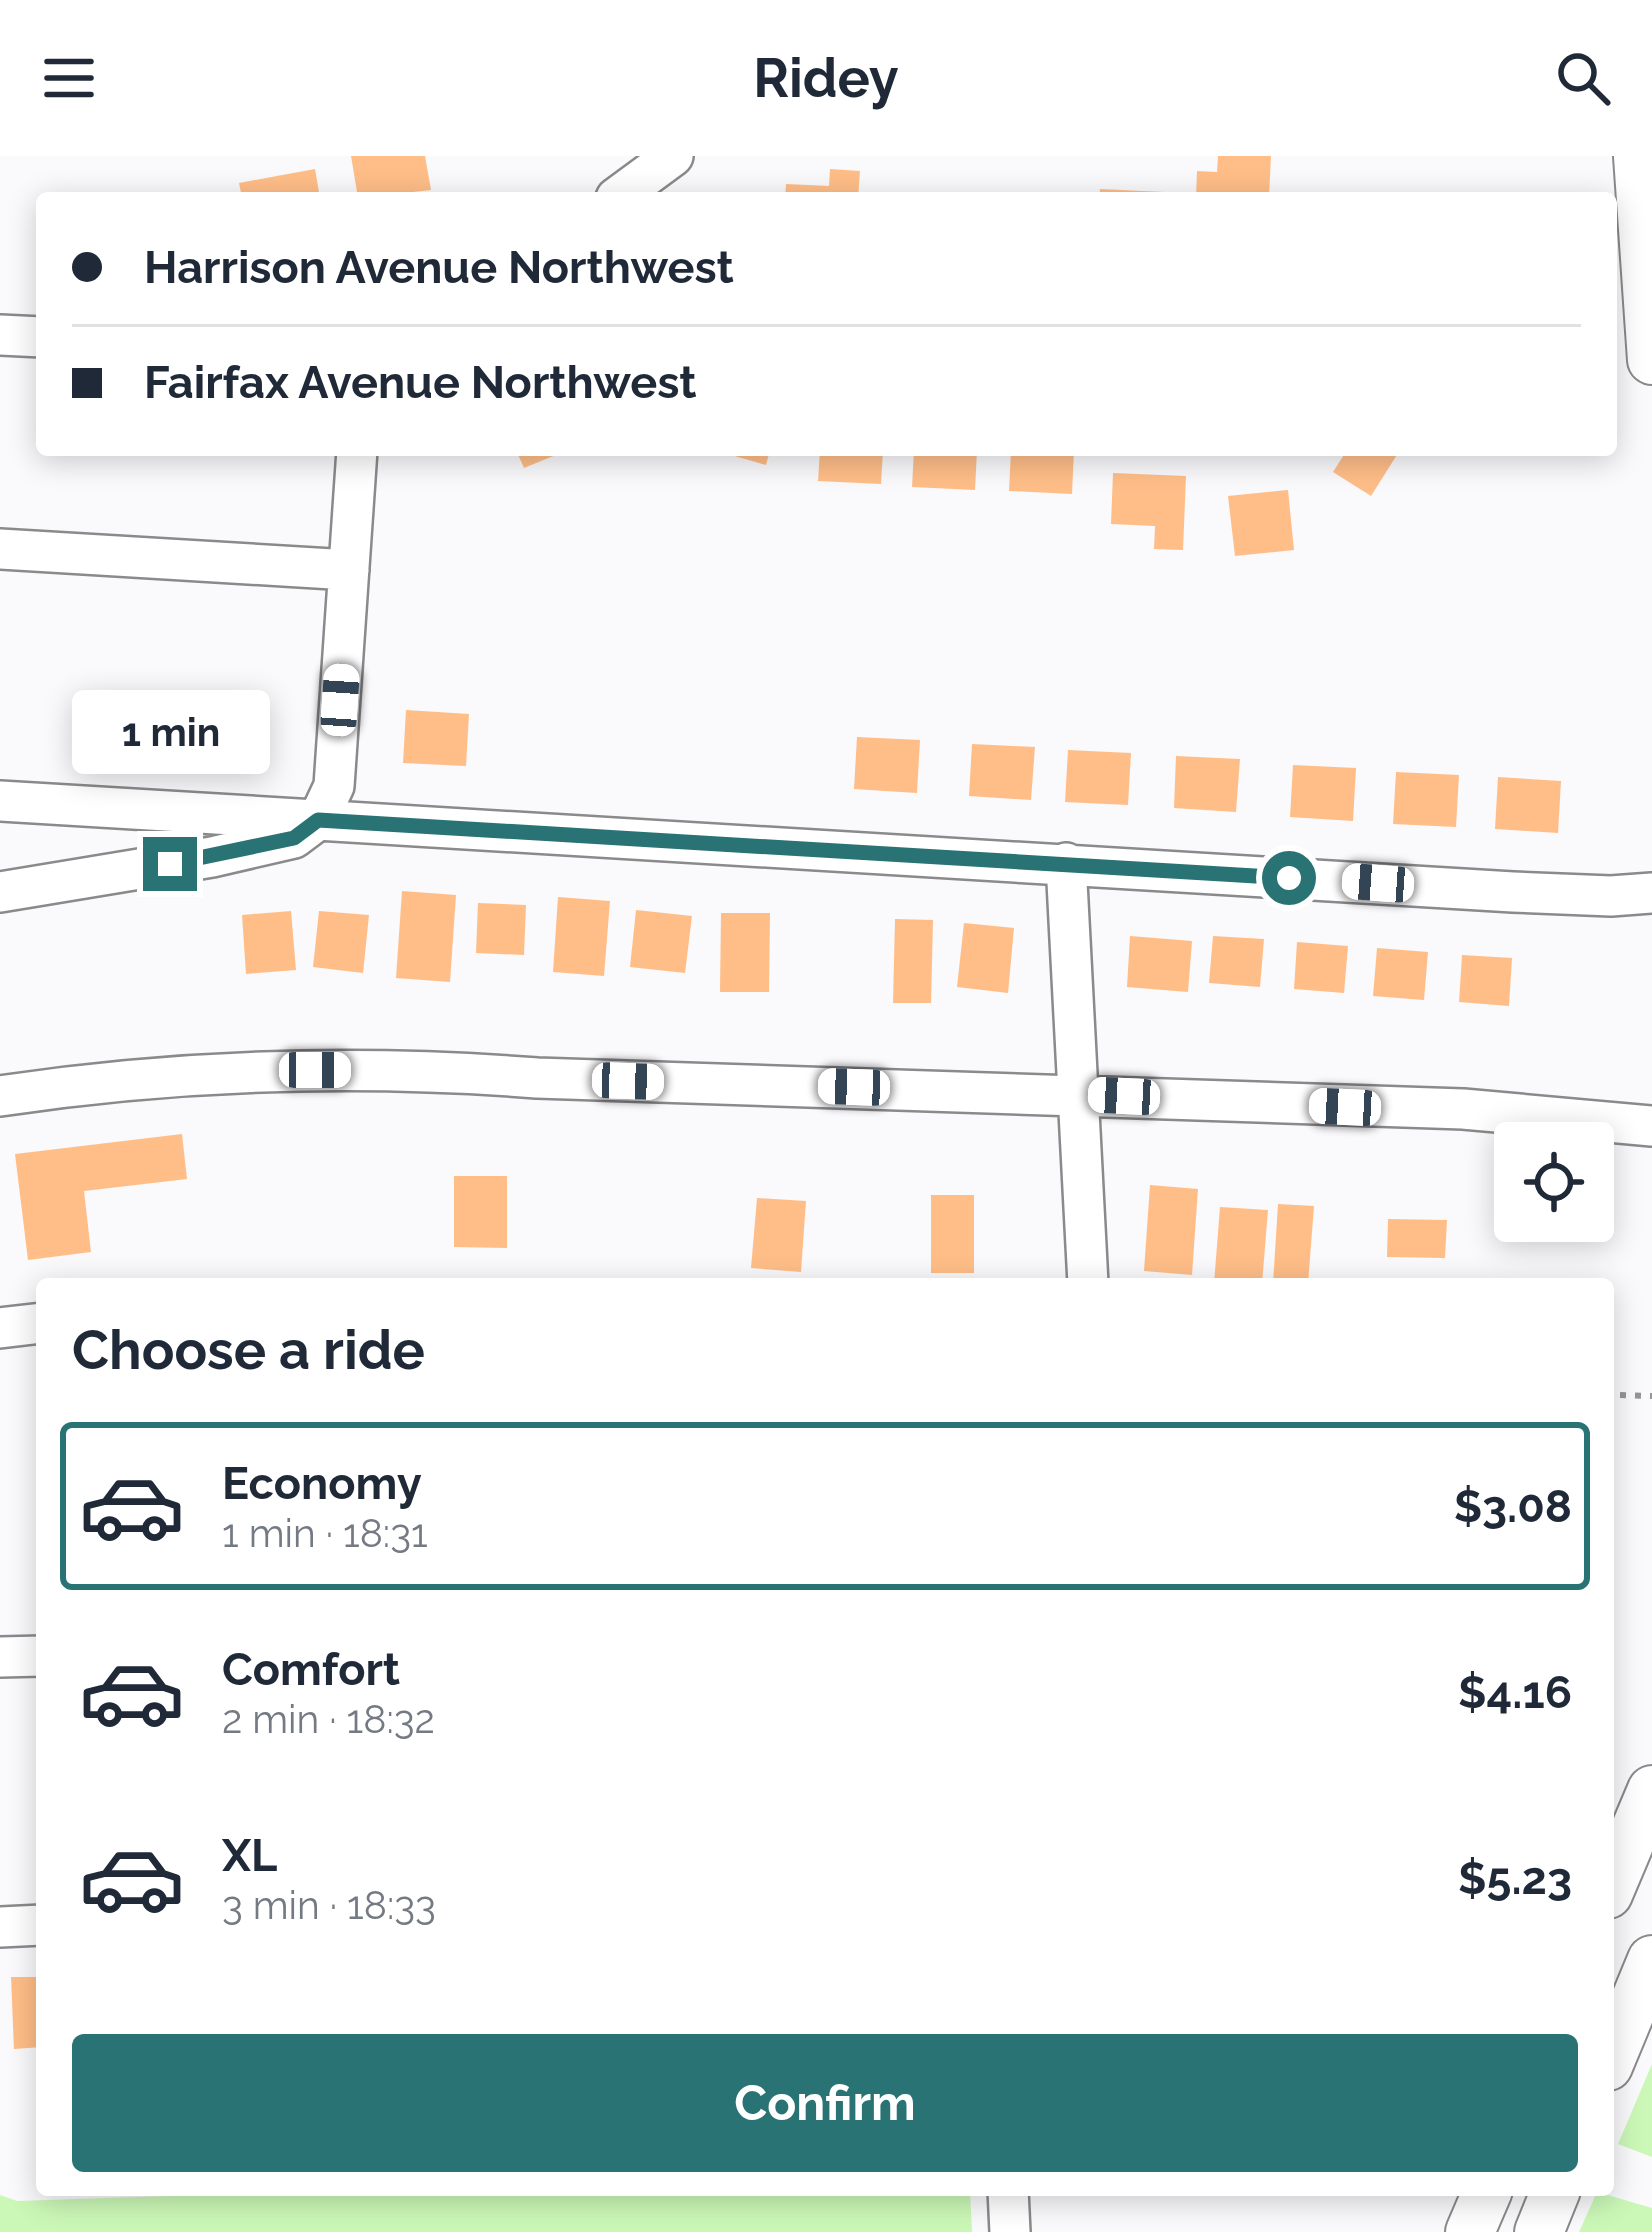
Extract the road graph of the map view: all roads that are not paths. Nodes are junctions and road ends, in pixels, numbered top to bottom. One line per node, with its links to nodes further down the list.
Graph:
1 (673, 156): 3 (street)
2 (1638, 156): 6 (main road)
3 (624, 192)
4 (0, 335): 5 (street)
5 (36, 338)
6 (1652, 360)
7 (357, 456): 9 (street)
8 (0, 549): 9 (street)
9 (350, 570): 11 (street)
10 (0, 801): 11 (street)
11 (318, 820): 12 (street); 13 (street)
12 (1066, 863): 14 (street); 15 (street)
13 (0, 892)
14 (1652, 893)
15 (1079, 1094): 16 (street); 17 (street); 18 (street)
16 (0, 1096)
17 (1652, 1126)
18 (1088, 1278)
19 (36, 1325): 20 (street)
20 (0, 1328)
21 (36, 1656): 22 (street)
22 (0, 1657)
23 (1652, 1790): 24 (main road)
24 (1623, 1867)
25 (36, 1925): 26 (street)
26 (0, 1927)
27 (1652, 1960): 28 (main road)
28 (1614, 2052)
29 (1008, 2196): 32 (street)
30 (1485, 2196): 33 (main road)
31 (1554, 2196): 34 (main road)
32 (1010, 2232)
33 (1470, 2232)
34 (1539, 2232)

